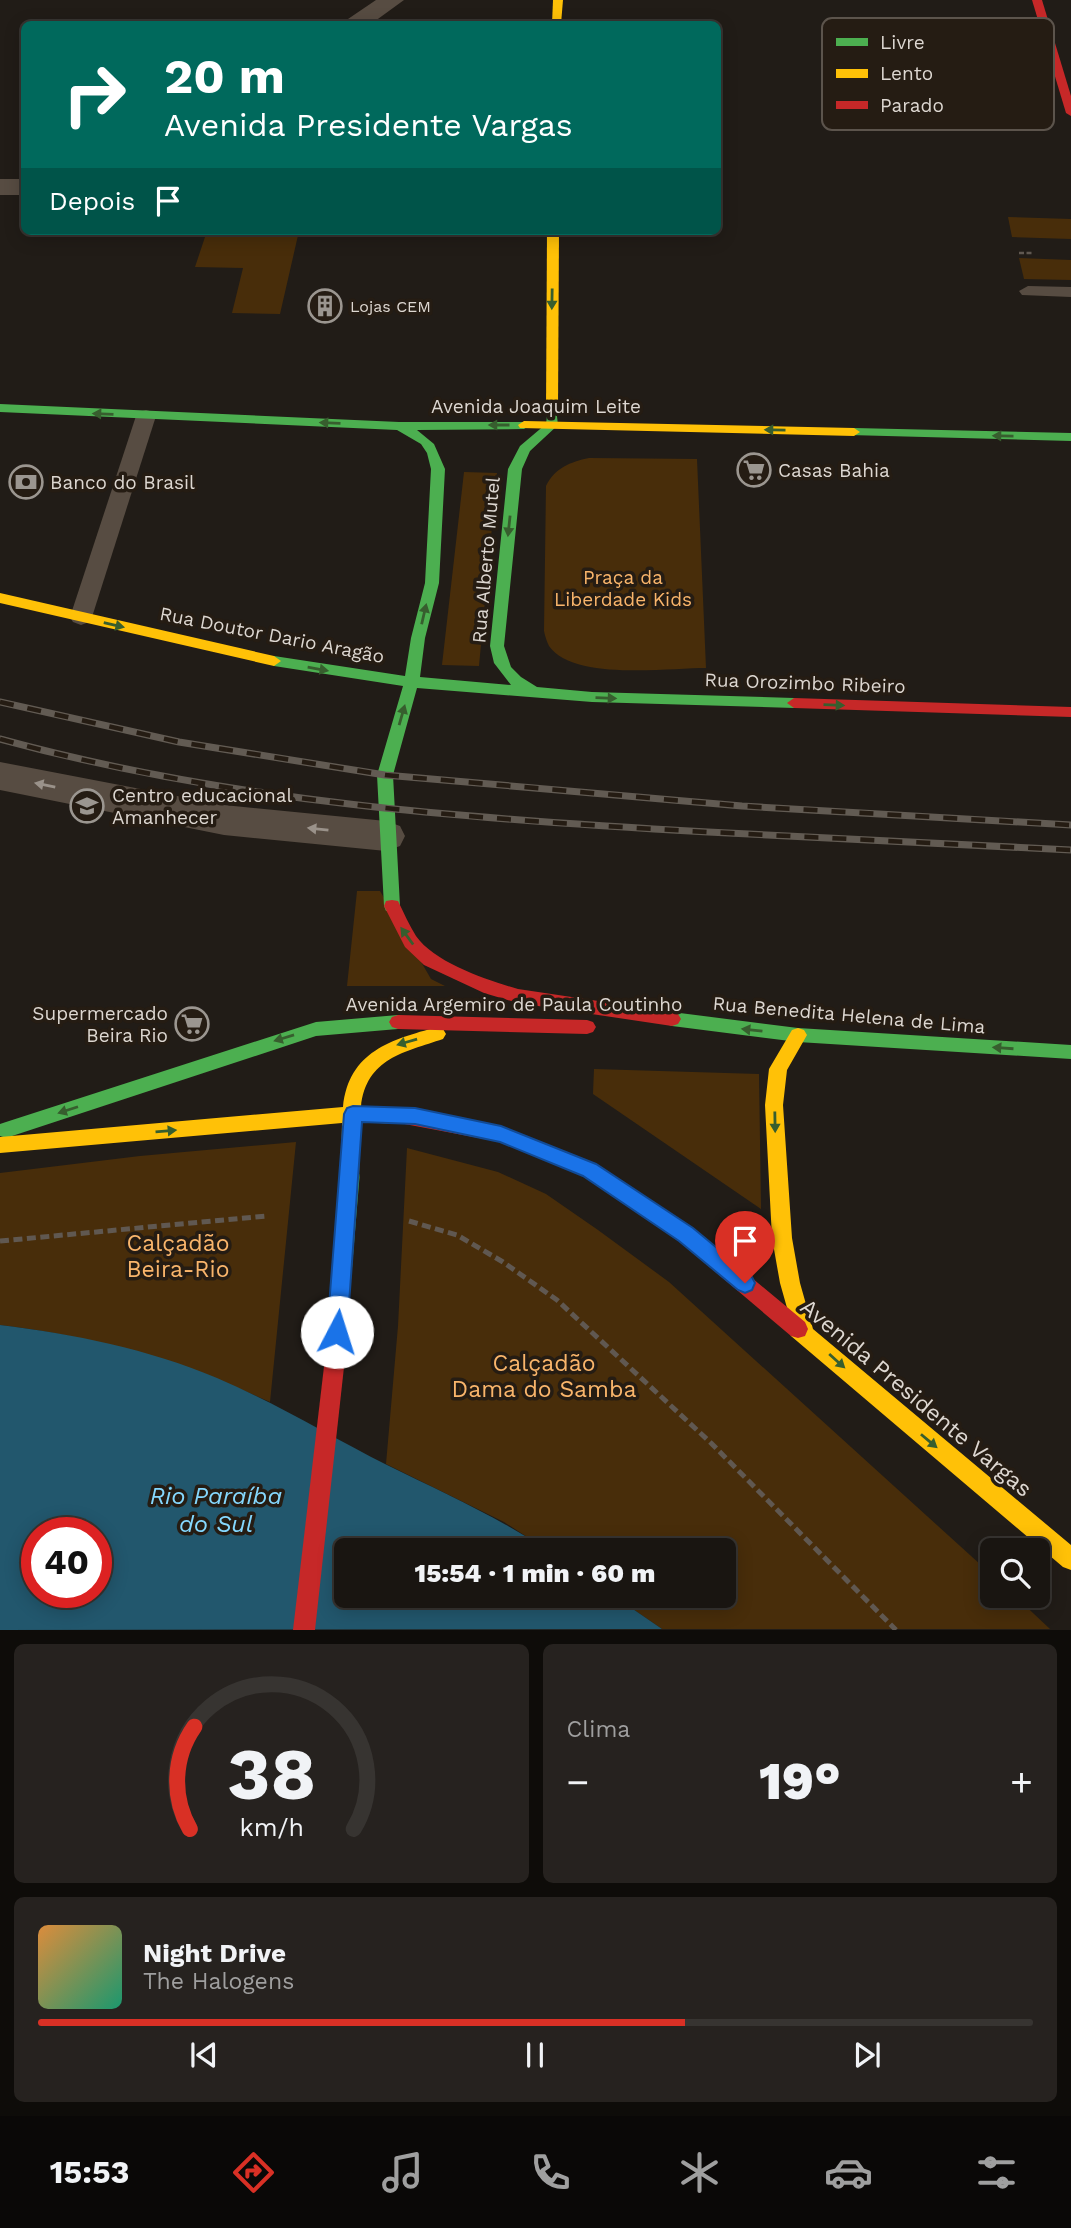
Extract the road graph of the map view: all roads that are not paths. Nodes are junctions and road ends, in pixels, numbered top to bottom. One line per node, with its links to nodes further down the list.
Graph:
1 (393, 0): 5 (street)
2 (558, 0): 6 (street)
3 (1037, 0): 4 (street)
4 (1042, 18)
5 (361, 21)
6 (557, 21)
7 (1054, 56): 8 (street)
8 (1071, 113)
9 (0, 187): 10 (street)
10 (21, 187)
11 (553, 235): 16 (street, one-way to 16)
12 (1028, 291): 13 (lane)
13 (1071, 292)
14 (0, 408): 15 (street, Avenida Joaquim Leite, one-way to 14)
15 (146, 416): 17 (street, Avenida Joaquim Leite, one-way to 15); 20 (lane)
16 (552, 425): 17 (street, Avenida Joaquim Leite, one-way to 17); 18 (street, Avenida Joaquim Leite, one-way to 16); 22 (street, Rua Alberto Mutel, one-way to 22)
17 (399, 426): 21 (street, one-way to 17)
18 (1071, 437)
19 (0, 598): 20 (street, Rua Doutor Dario Aragão)
20 (81, 617): 21 (street, Rua Doutor Dario Aragão, one-way to 21)
21 (412, 681): 22 (street, Rua Doutor Dario Aragão); 25 (street, Rua Benedita Helena de Lima, one-way to 21)
22 (538, 694): 23 (street, Rua Orozimbo Ribeiro, one-way to 23)
23 (1071, 712)
24 (0, 776): 25 (street, one-way to 24)
25 (386, 836): 26 (street, Rua Benedita Helena de Lima, one-way to 25)
26 (708, 1025): 27 (street, Avenida Argemiro de Paula Coutinho); 28 (street, Rua Benedita Helena de Lima, one-way to 26)
27 (547, 1026): 30 (street, one-way to 30); 31 (street, Avenida Argemiro de Paula Coutinho, one-way to 31)
28 (798, 1035): 29 (street, Rua Benedita Helena de Lima, one-way to 28); 33 (street, one-way to 33)
29 (1071, 1052)
30 (353, 1114): 32 (street, one-way to 30); 33 (street, Avenida Presidente Vargas); 35 (street, bridge)
31 (0, 1132)
32 (0, 1145)
33 (804, 1332): 34 (street, Avenida Presidente Vargas, one-way to 34)
34 (1071, 1559)
35 (304, 1629)

